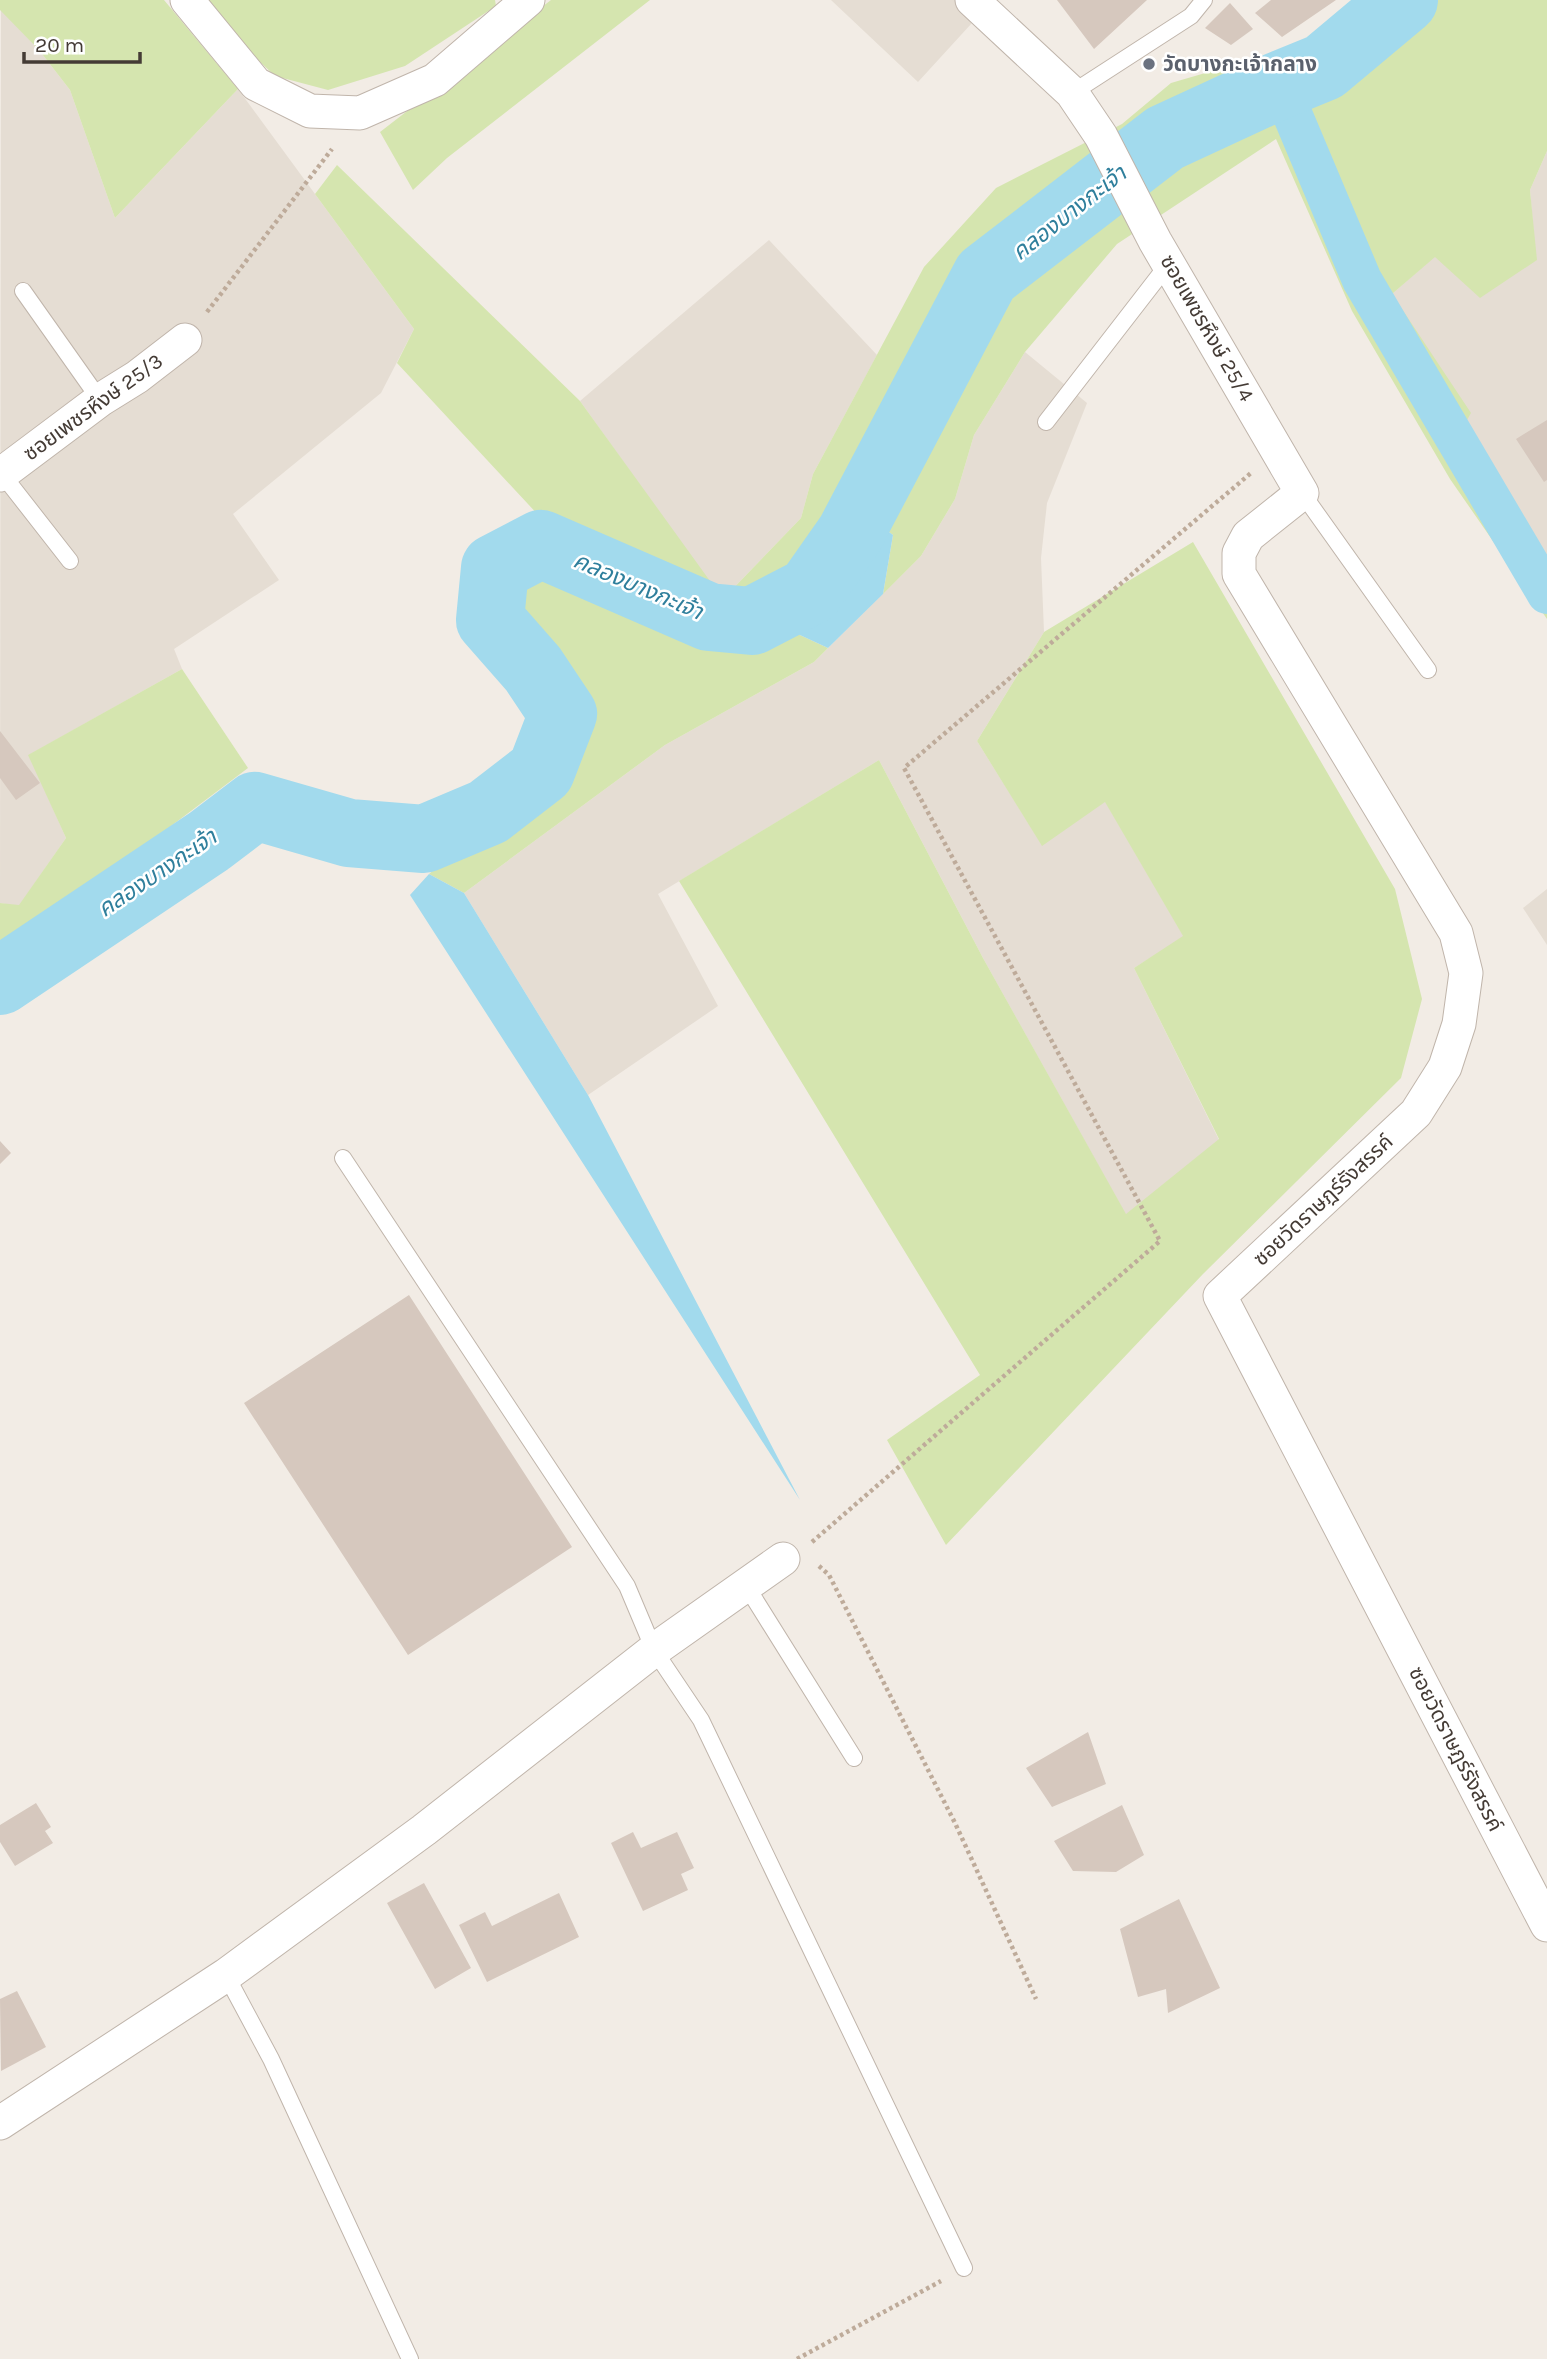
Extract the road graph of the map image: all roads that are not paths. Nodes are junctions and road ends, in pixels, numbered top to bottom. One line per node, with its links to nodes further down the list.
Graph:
1 (187, 0): 2 (street)
2 (528, 0)
3 (972, 0): 5 (street, ซอยเพชรหึงษ์ 25/4)
4 (1204, 0): 5 (lane)
5 (1072, 93): 6 (street, ซอยเพชรหึงษ์ 25/4)
6 (1162, 251): 10 (lane); 12 (street, ซอยเพชรหึงษ์ 25/4)
7 (23, 291): 9 (lane)
8 (185, 340): 9 (street, ซอยเพชรหึงษ์ 25/3)
9 (100, 400): 11 (street, ซอยเพชรหึงษ์ 25/3)
10 (1046, 422)
11 (1, 474): 13 (lane)
12 (1302, 493): 14 (lane, ซอยเพชรหึงษ์ 25/4); 20 (street, ซอยวัดราษฎร์รังสรรค์)
13 (70, 561)
14 (1428, 670)
15 (343, 1158): 18 (lane)
16 (799, 1556): 17 (street)
17 (747, 1587): 18 (street); 19 (lane)
18 (654, 1650): 21 (street); 23 (lane)
19 (855, 1758)
20 (1547, 1925)
21 (226, 1975): 22 (street); 24 (lane)
22 (0, 2123)
23 (964, 2268)
24 (410, 2359)

